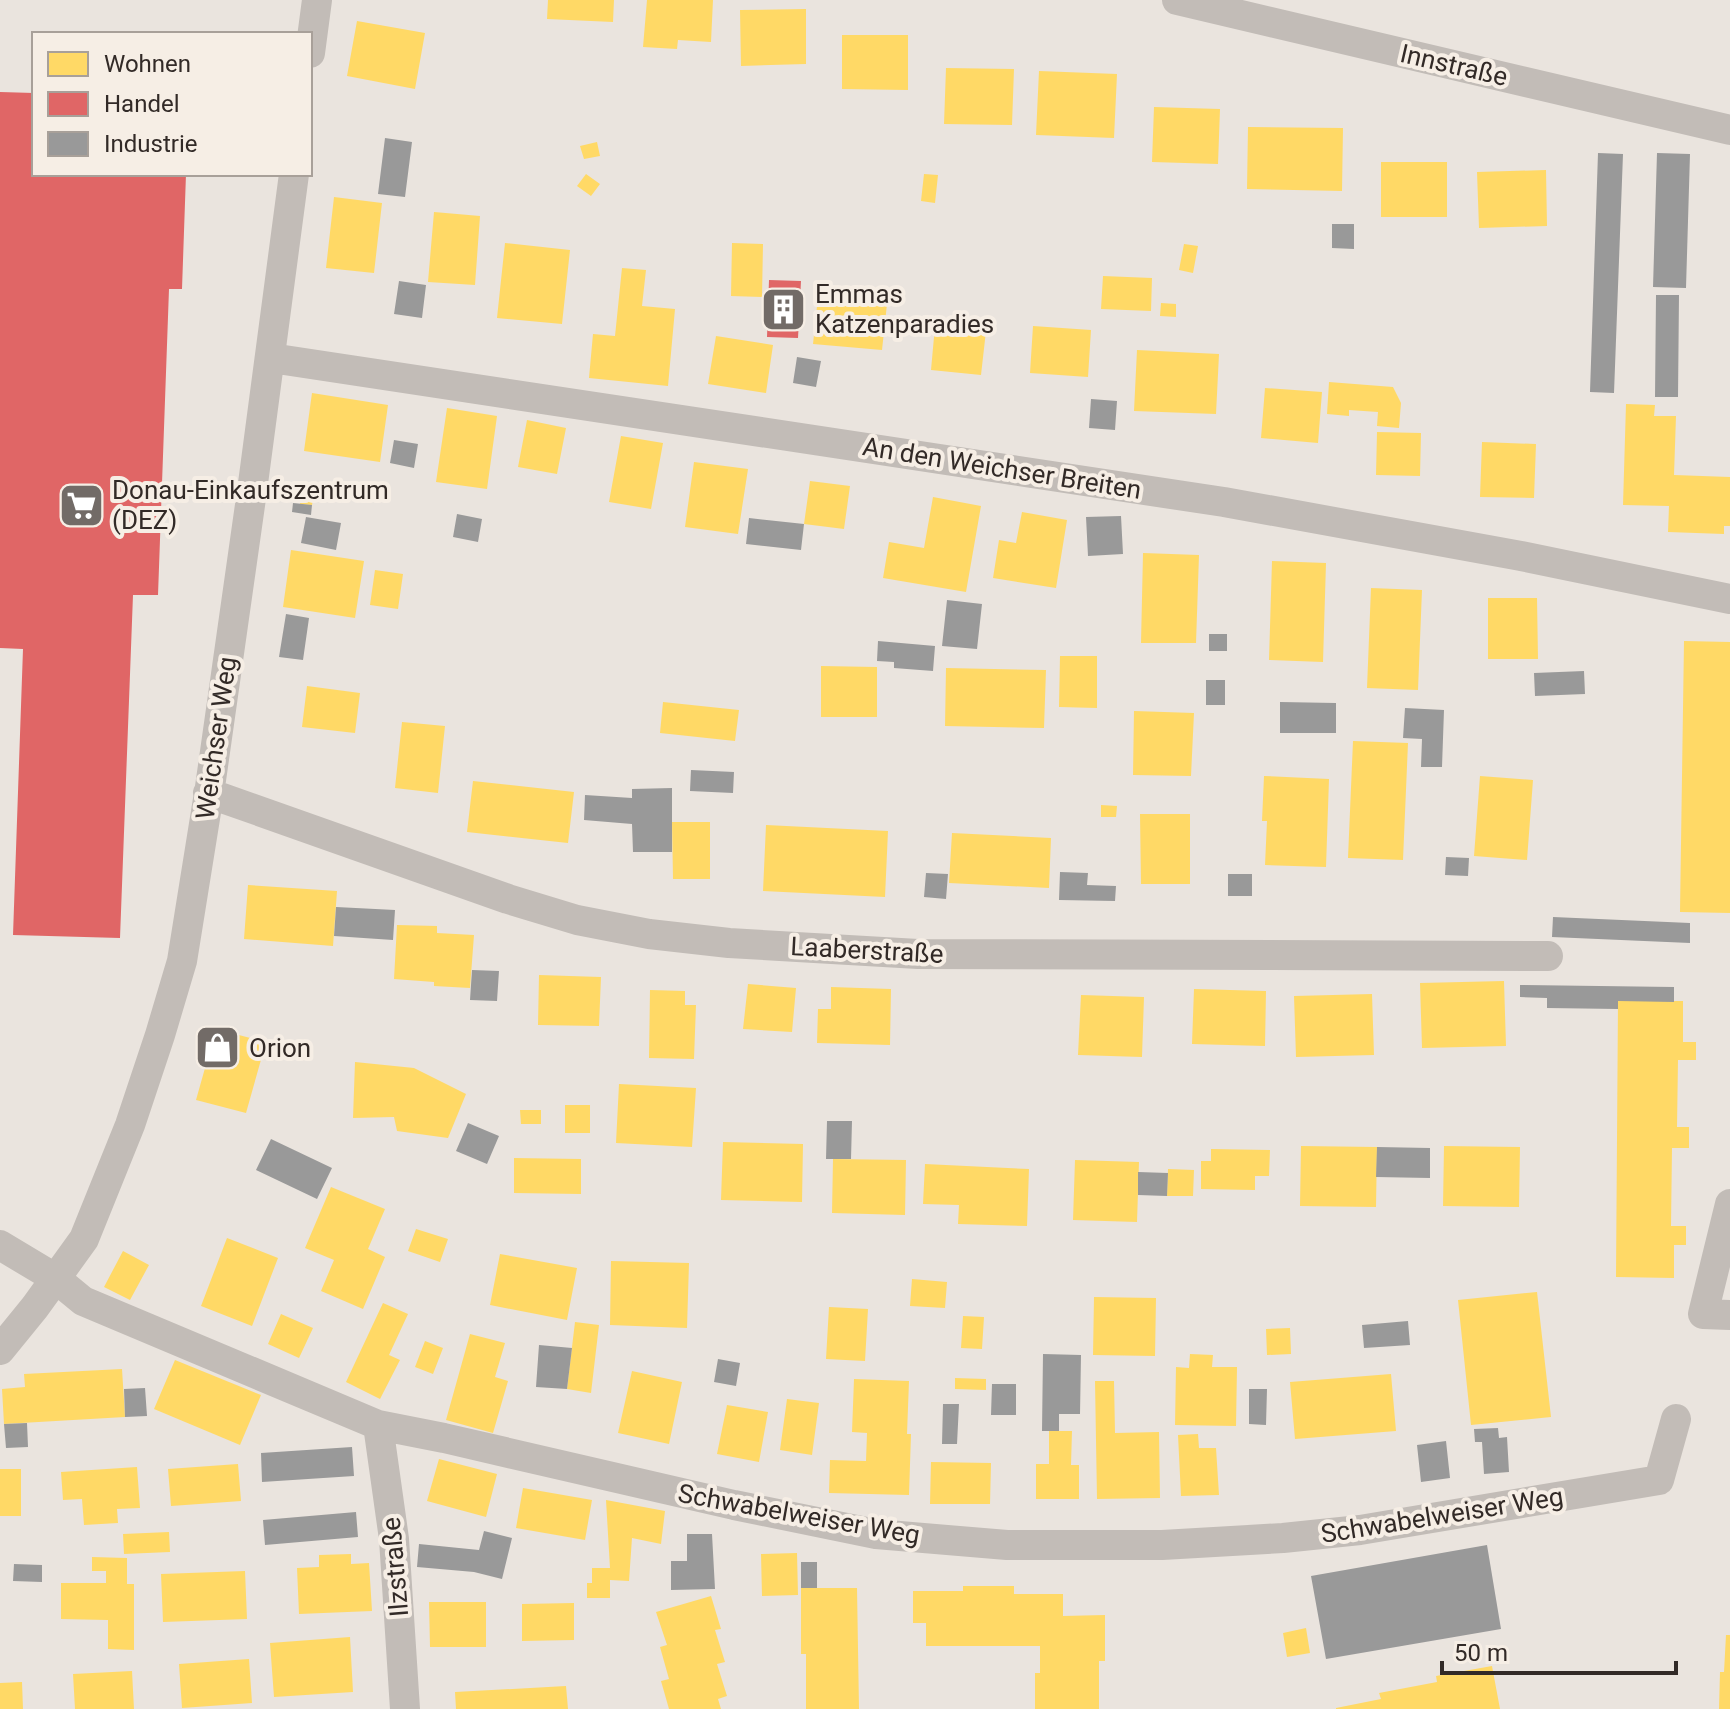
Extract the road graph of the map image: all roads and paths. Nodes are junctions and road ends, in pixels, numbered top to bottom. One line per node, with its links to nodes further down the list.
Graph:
1 (317, 0): 3 (street)
2 (1177, 0): 4 (street, Innstraße)
3 (312, 38)
4 (1730, 130)
5 (294, 176): 6 (street, Weichser Weg)
6 (271, 358): 7 (street, An den Weichser Breiten); 8 (street, Weichser Weg)
7 (1730, 599)
8 (208, 793): 9 (street, Laaberstraße); 12 (street, Weichser Weg)
9 (1548, 956)
10 (1730, 1204): 13 (street)
11 (0, 1245): 12 (street, Schwabelweiser Weg)
12 (55, 1278): 14 (street, Weichser Weg); 16 (street, Schwabelweiser Weg)
13 (1717, 1315)
14 (0, 1350)
15 (1676, 1419): 16 (street, Schwabelweiser Weg)
16 (378, 1425): 17 (street, Ilzstraße)
17 (405, 1709)

